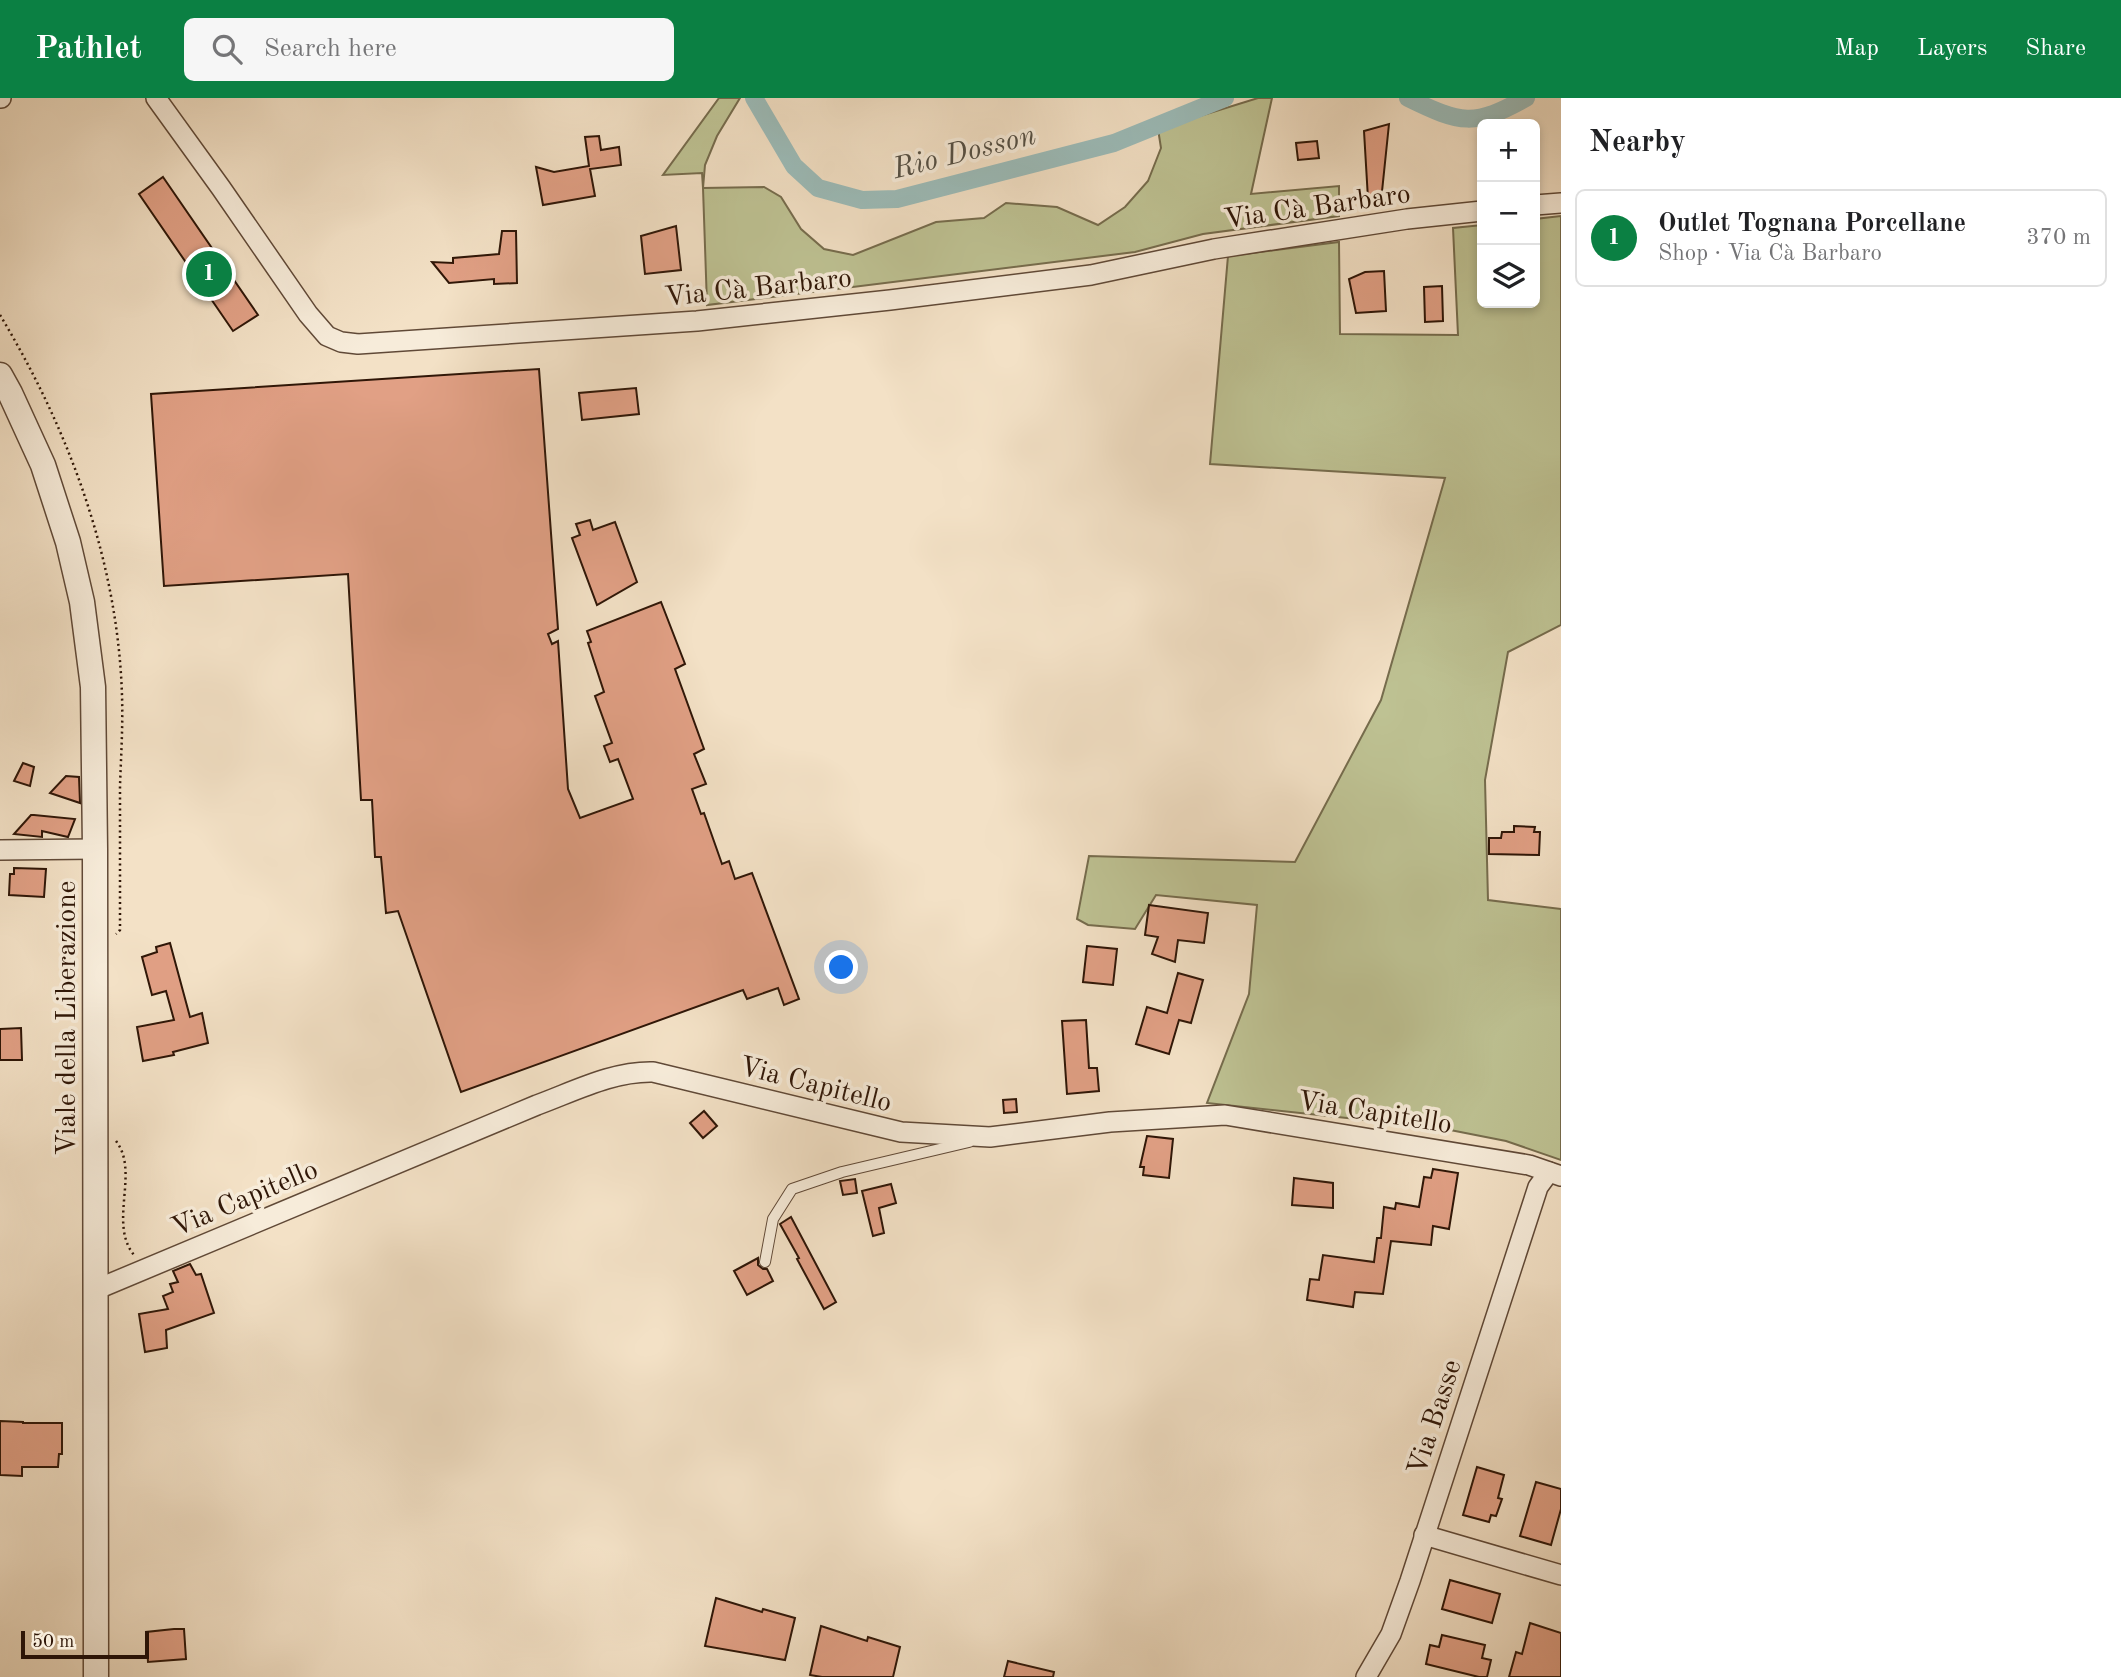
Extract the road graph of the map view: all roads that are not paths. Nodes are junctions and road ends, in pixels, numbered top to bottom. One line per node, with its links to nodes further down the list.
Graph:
1 (156, 98): 4 (street, Via Cà Barbaro)
2 (1561, 203): 3 (street)
3 (1540, 205)
4 (1477, 212)
5 (0, 375): 6 (street, Viale della Liberazione)
6 (95, 849): 7 (street); 11 (street, Viale della Liberazione)
7 (0, 850)
8 (990, 1137): 9 (street, Via Capitello); 10 (lane); 11 (street, Via Capitello)
9 (1555, 1174): 12 (street, Via Basse)
10 (765, 1262)
11 (95, 1290): 14 (street, Viale della Liberazione)
12 (1424, 1535): 13 (street); 15 (street, Via Basse)
13 (1561, 1575)
14 (96, 1677)
15 (1366, 1677)

